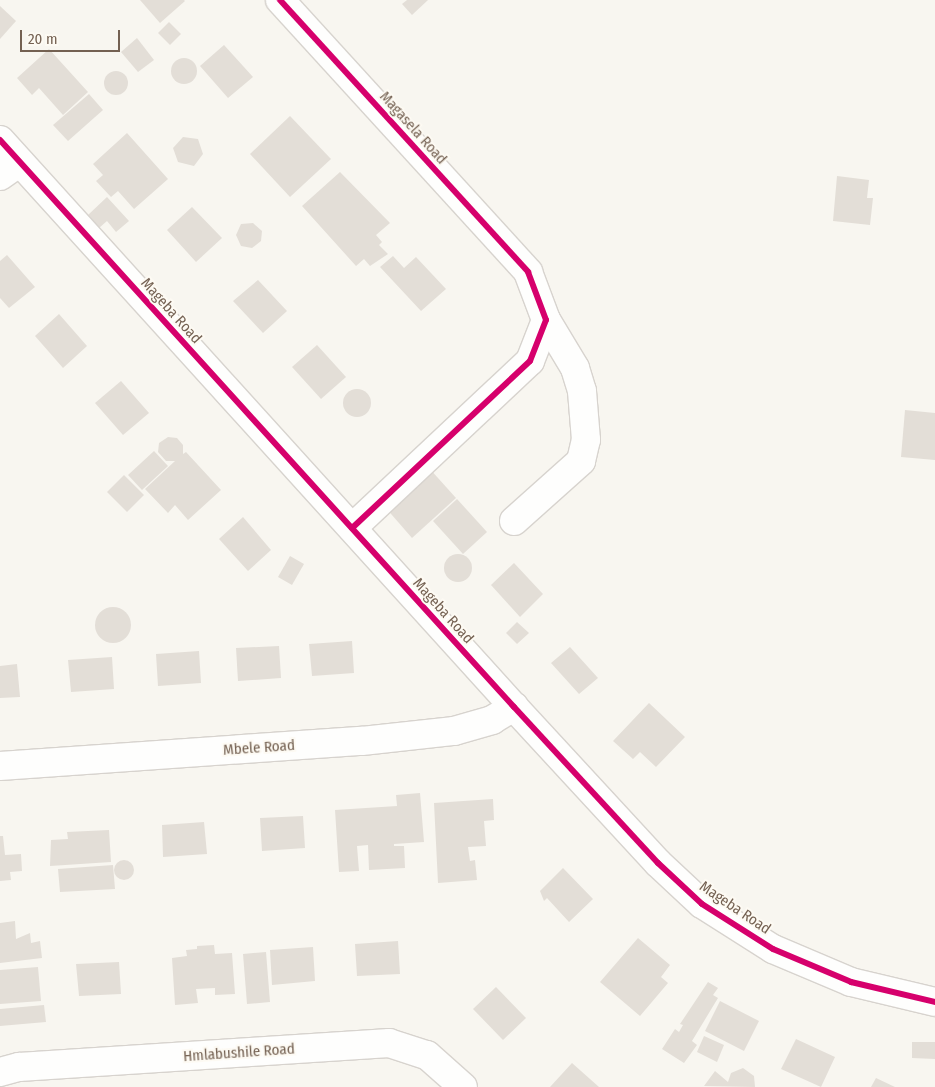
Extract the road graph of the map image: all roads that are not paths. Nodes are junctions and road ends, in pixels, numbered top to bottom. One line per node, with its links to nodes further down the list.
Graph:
1 (280, 0): 4 (street, Magasela Road)
2 (0, 140): 3 (street, Mageba Road)
3 (10, 169): 6 (street, Mageba Road)
4 (546, 320): 5 (street); 6 (street)
5 (514, 520)
6 (352, 528): 7 (street, Mageba Road)
7 (514, 707): 8 (street, Mbele Road); 9 (street, Mageba Road)
8 (0, 766)
9 (935, 1002)
10 (0, 1072): 11 (street, Hmlabushile Road)
11 (463, 1087)

